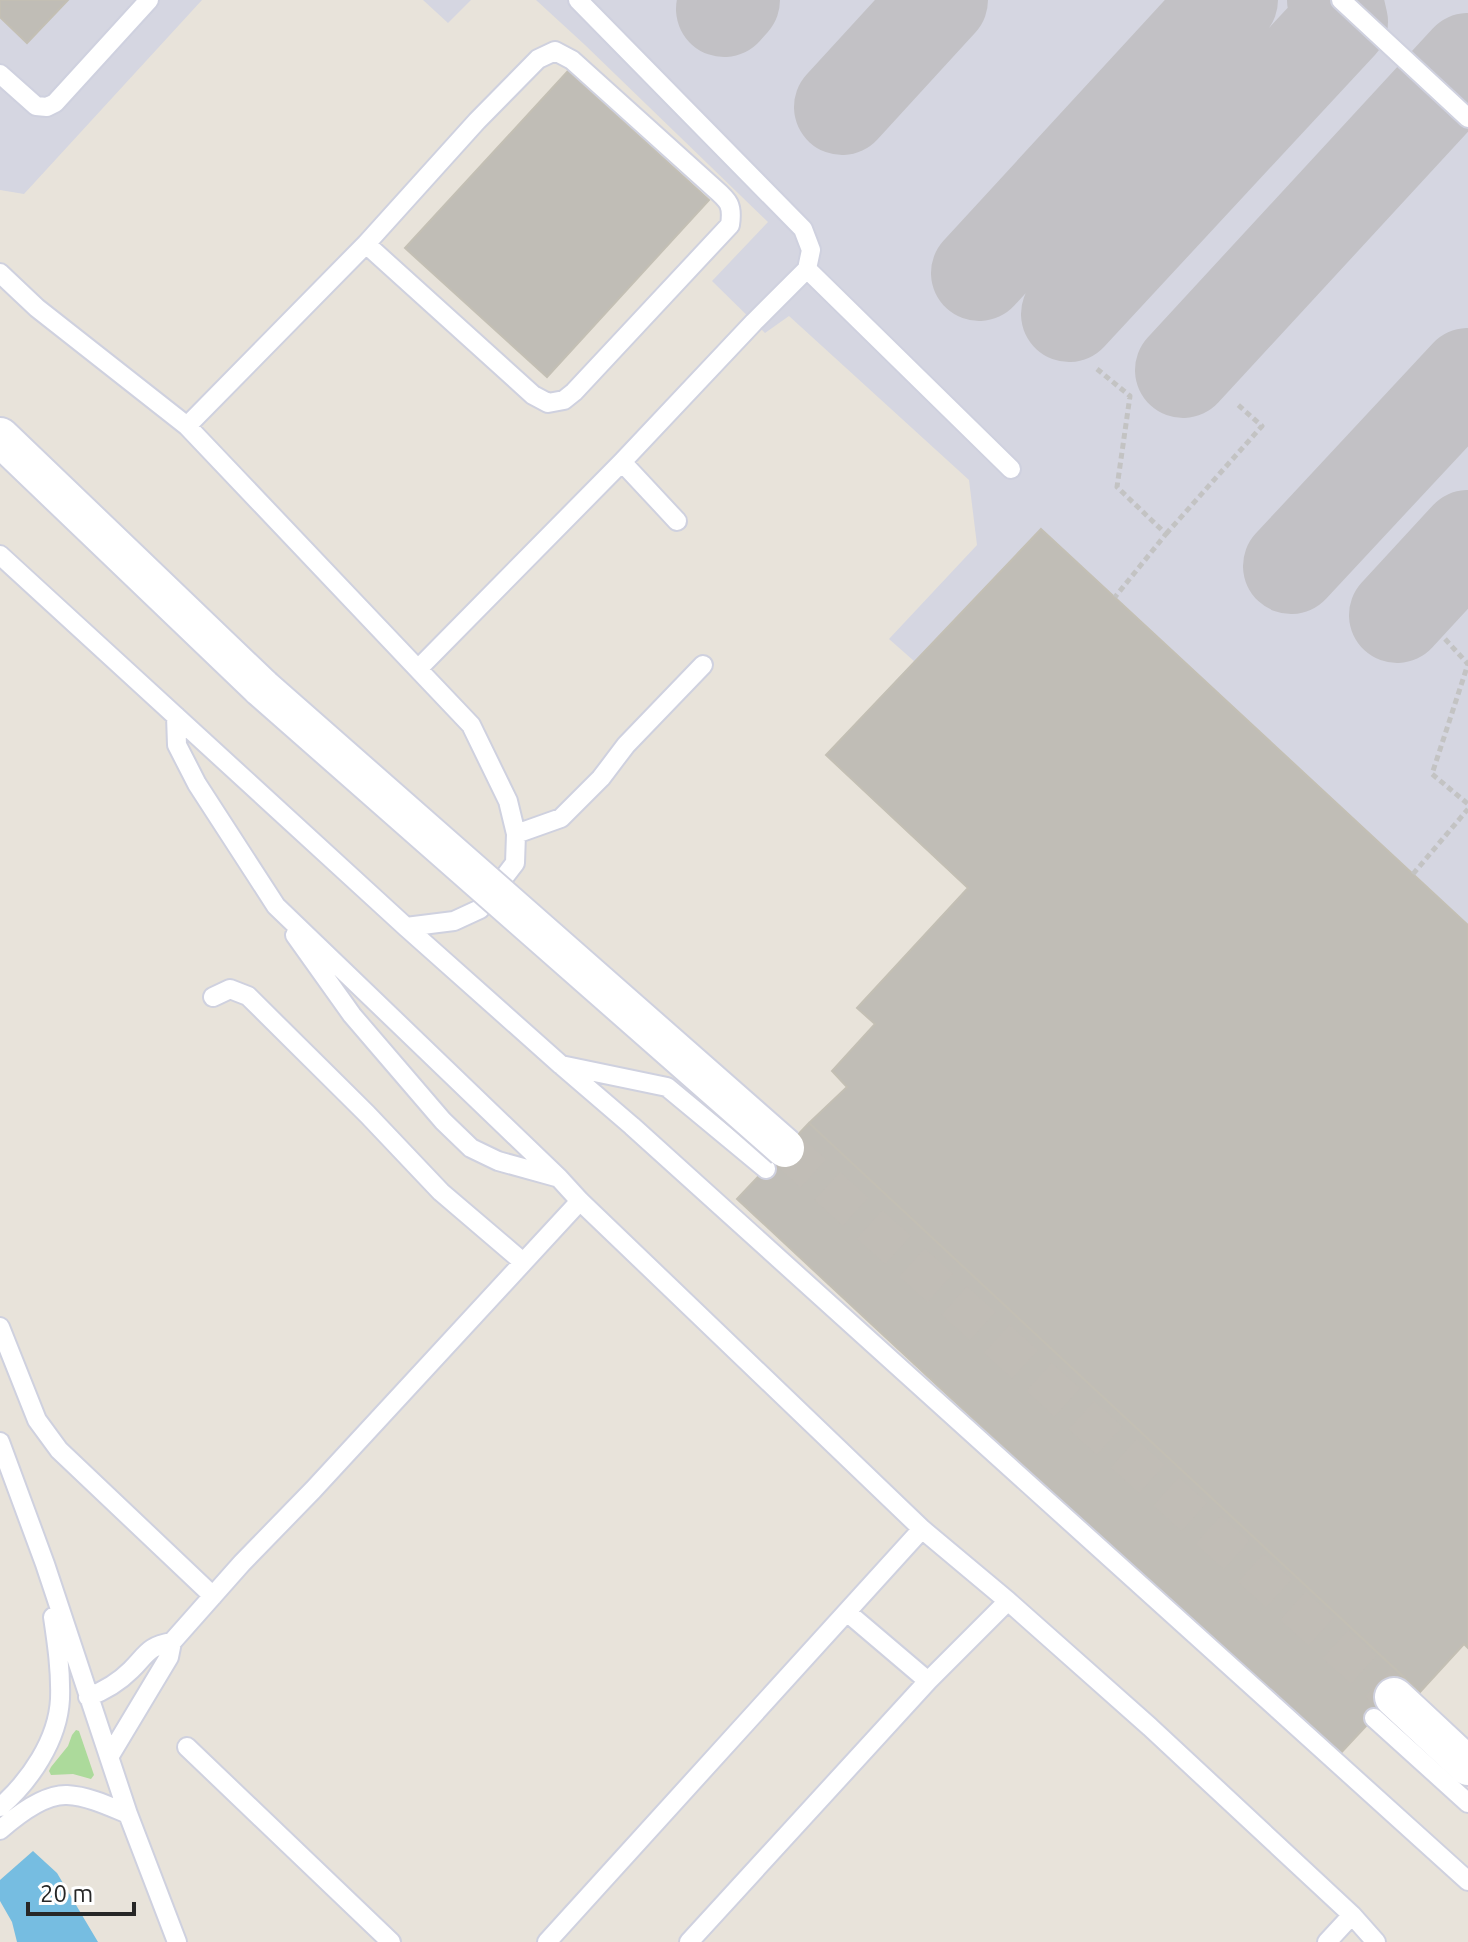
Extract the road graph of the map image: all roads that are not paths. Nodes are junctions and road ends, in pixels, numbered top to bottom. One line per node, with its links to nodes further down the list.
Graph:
1 (149, 0): 4 (lane)
2 (578, 0): 7 (lane)
3 (1341, 0): 5 (lane)
4 (0, 74)
5 (1468, 118)
6 (366, 244): 6 (lane); 9 (lane)
7 (807, 269): 11 (lane); 12 (lane)
8 (0, 273): 9 (lane)
9 (187, 426): 16 (lane)
10 (0, 437): 23 (street, bridge)
11 (622, 462): 13 (lane); 16 (lane)
12 (1011, 469)
13 (677, 521)
14 (0, 555): 17 (lane)
15 (703, 665): 18 (lane)
16 (419, 668): 18 (lane)
17 (176, 716): 19 (lane); 20 (lane)
18 (516, 834): 20 (lane)
19 (276, 906): 24 (lane); 24 (lane)
20 (406, 927): 22 (lane)
21 (213, 997): 26 (lane)
22 (561, 1065): 23 (lane); 45 (lane)
23 (776, 1159)
24 (559, 1178): 25 (lane)
25 (580, 1201): 26 (lane); 29 (lane)
26 (523, 1262): 31 (lane)
27 (0, 1327): 31 (lane)
28 (0, 1442): 30 (lane)
29 (922, 1529): 32 (lane); 33 (lane)
30 (45, 1564): 36 (lane); 42 (lane)
31 (213, 1596): 34 (lane)
32 (1008, 1601): 35 (lane); 46 (lane)
33 (848, 1613): 35 (lane); 49 (lane)
34 (172, 1642): 36 (lane); 39 (lane)
35 (928, 1681): 50 (lane)
36 (88, 1697): 39 (lane)
37 (1384, 1708): 40 (street); 41 (lane)
38 (187, 1747): 48 (lane)
39 (109, 1757): 43 (lane)
40 (1468, 1766)
41 (1468, 1803)
42 (0, 1807)
43 (128, 1814): 44 (lane); 47 (lane)
44 (0, 1830)
45 (1468, 1881)
46 (1352, 1915): 51 (lane); 52 (lane)
47 (177, 1942)
48 (391, 1942)
49 (547, 1942)
50 (689, 1942)
51 (1327, 1942)
52 (1376, 1942)

